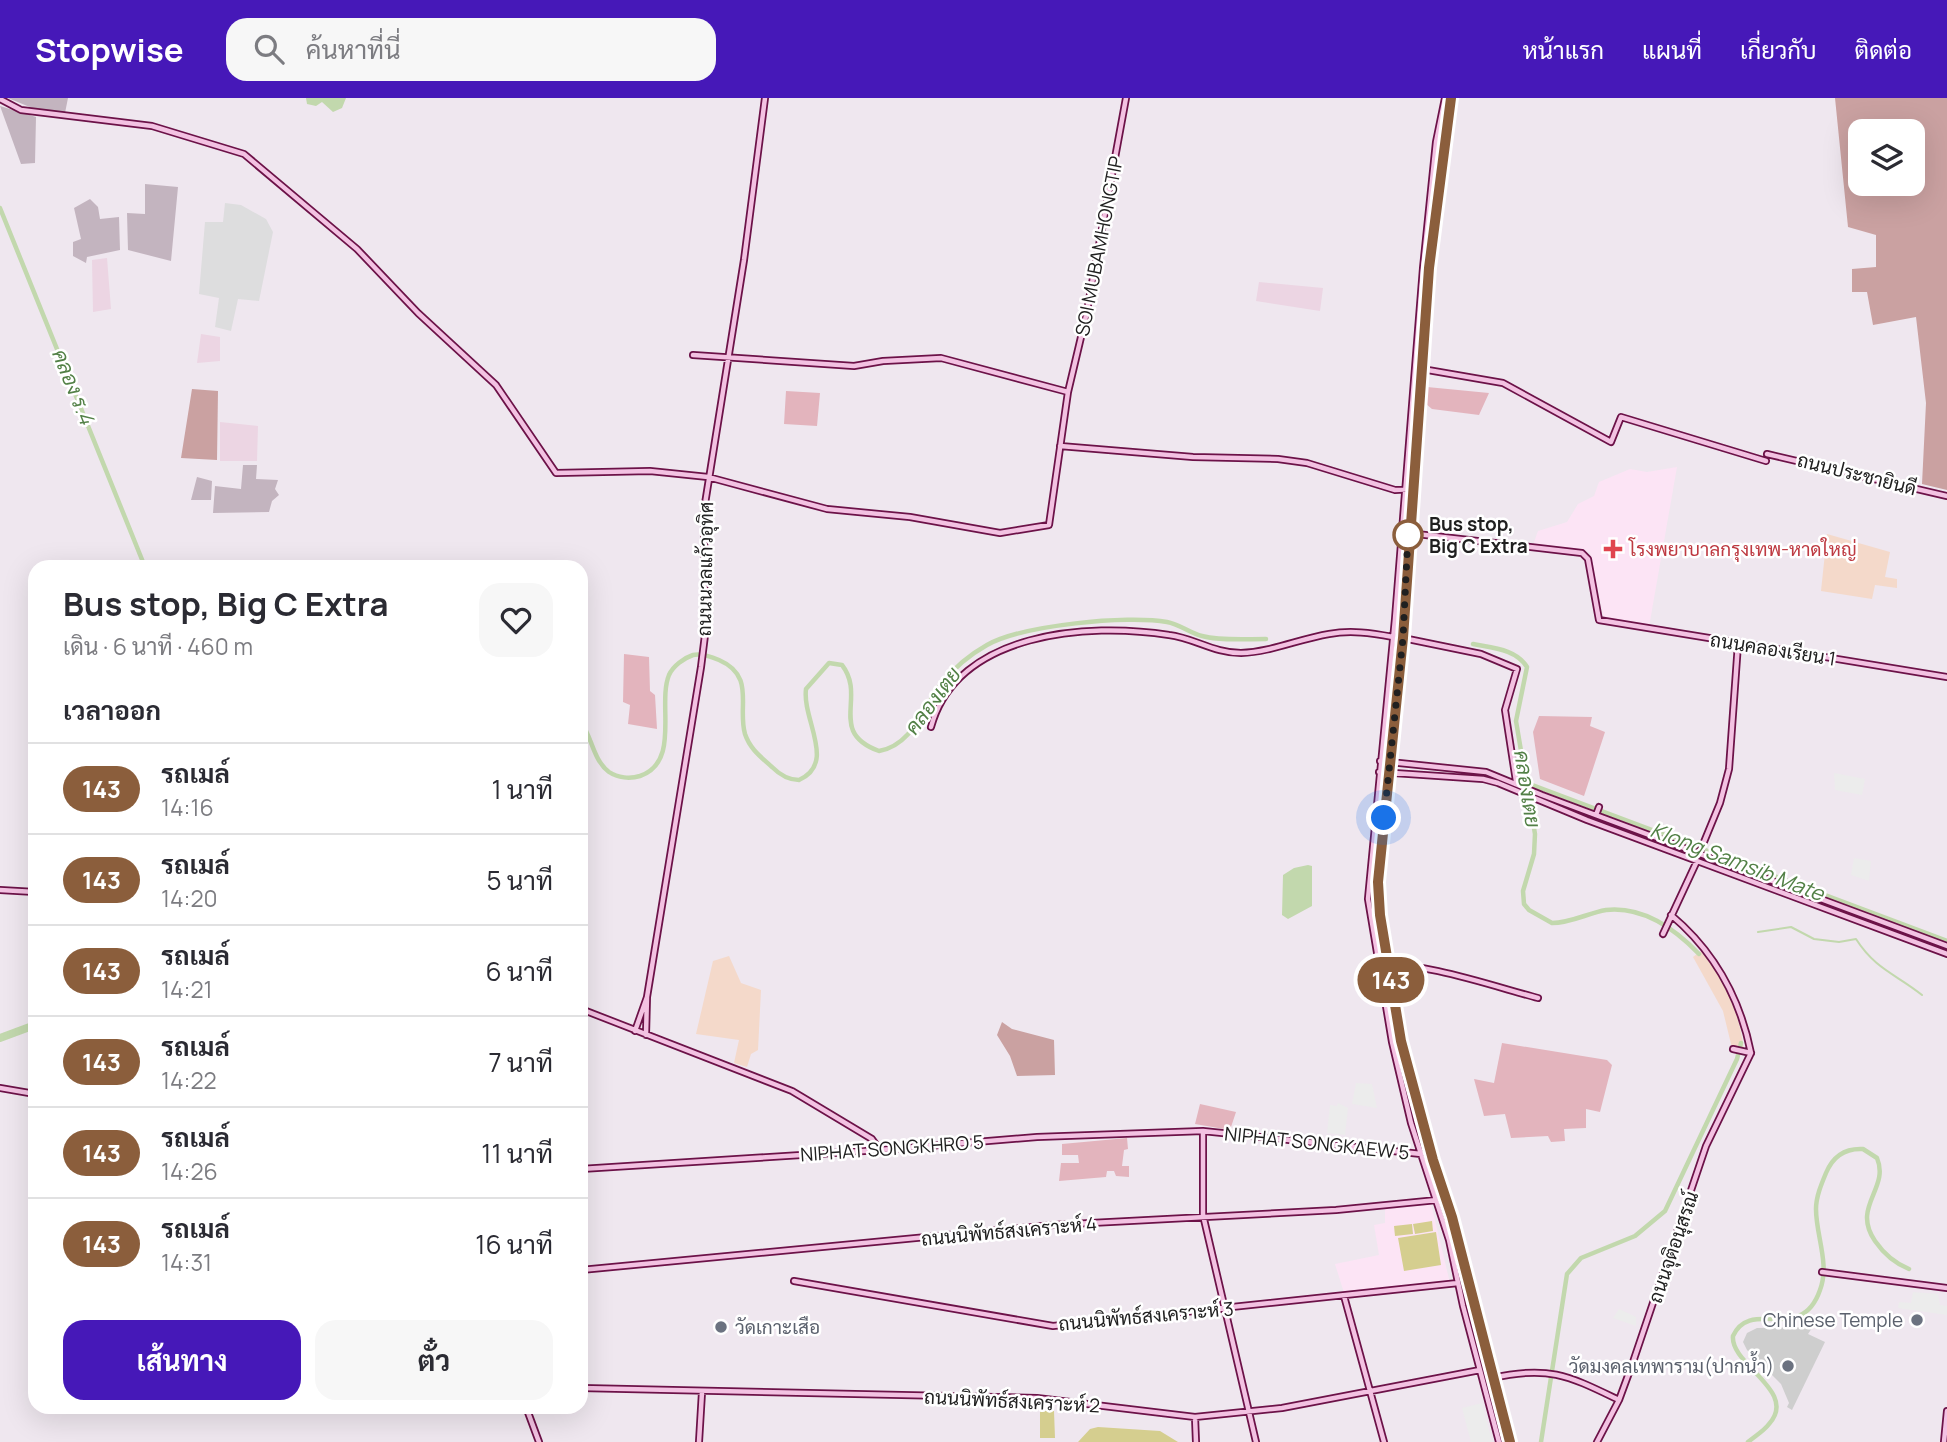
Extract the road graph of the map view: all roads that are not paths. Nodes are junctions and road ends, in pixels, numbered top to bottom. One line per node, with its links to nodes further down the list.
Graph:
1 (765, 98): 8 (street, ถนนนวลแก้วอุทิศ)
2 (1126, 98): 10 (street, SOI MUBAMHONGTIP)
3 (1445, 98): 6 (street)
4 (1451, 98): 6 (street)
5 (0, 99): 14 (street)
6 (1426, 268): 9 (street); 16 (street)
7 (693, 355): 8 (street)
8 (727, 360): 10 (street); 14 (street, ถนนนวลแก้วอุทิศ)
9 (1422, 369): 13 (street); 15 (street)
10 (1068, 392): 11 (street, SOI MUBAMHONGTIP)
11 (1060, 446): 14 (street, SOI MUBAMHONGTIP); 16 (street)
12 (1767, 453): 17 (street, ถนนประชายินดี)
13 (1766, 461)
14 (708, 477): 43 (street, ถนนนวลแก้วอุทิศ)
15 (1412, 489): 16 (street); 18 (street)
16 (1404, 491): 19 (street)
17 (1947, 496)
18 (1408, 533): 20 (street); 21 (street, ถนนคลองเรียน 1)
19 (1393, 637): 23 (street); 24 (street)
20 (1403, 638): 25 (street); 28 (street)
21 (1738, 643): 22 (street, ถนนคลองเรียน 1); 31 (street)
22 (1947, 677)
23 (930, 727)
24 (1380, 761): 25 (street); 26 (street)
25 (1389, 761): 27 (street); 28 (street)
26 (1379, 772): 27 (street); 42 (street)
27 (1388, 772): 32 (street); 41 (street)
28 (1516, 782): 30 (street)
29 (1599, 807): 30 (street)
30 (1596, 815): 31 (street)
31 (1699, 854): 36 (street)
32 (1697, 861): 35 (street); 37 (street)
33 (0, 890): 34 (street)
34 (28, 892)
35 (1671, 915): 38 (street); 49 (street)
36 (1865, 915): 37 (street); 39 (street)
37 (1863, 922): 40 (street)
38 (1662, 934)
39 (1947, 946)
40 (1947, 954)
41 (1387, 964): 42 (street); 44 (street); 54 (street)
42 (1378, 966): 55 (street)
43 (647, 997): 46 (street, ถนนนวลแก้วอุทิศ); 47 (street, ถนนนวลแก้วอุทิศ)
44 (1538, 998)
45 (588, 1012): 46 (street)
46 (635, 1031): 47 (street)
47 (646, 1035): 53 (street)
48 (1733, 1049): 49 (street)
49 (1751, 1053): 73 (street, ถนนจุติอนุสรณ์)
50 (0, 1088): 51 (street)
51 (28, 1093)
52 (1203, 1131): 53 (street, NIPHAT SONGKHRO 5); 55 (street, NIPHAT SONGKAEW 5); 58 (street)
53 (880, 1150): 56 (street, NIPHAT SONGKHRO 5)
54 (1431, 1152): 55 (street, NIPHAT SONGKAEW 5); 65 (street)
55 (1421, 1154): 57 (street)
56 (588, 1169)
57 (1437, 1200): 58 (street, ถนนนิพัทธ์สงเคราะห์ 4); 62 (street)
58 (1203, 1215): 59 (street, ถนนนิพัทธ์สงเคราะห์ 4); 67 (street)
59 (588, 1269)
60 (1822, 1272): 63 (street)
61 (794, 1281): 67 (street, ถนนนิพัทธ์สงเคราะห์ 3)
62 (1458, 1283): 64 (street, ถนนนิพัทธ์สงเคราะห์ 3); 66 (street)
63 (1947, 1288)
64 (1344, 1296): 67 (street, ถนนนิพัทธ์สงเคราะห์ 3); 71 (street)
65 (1472, 1303): 66 (street); 69 (street)
66 (1463, 1306): 68 (street)
67 (1227, 1309): 74 (street)
68 (1480, 1370): 71 (street, ถนนนิพัทธ์สงเคราะห์ 2); 83 (street)
69 (1492, 1378): 73 (street); 84 (street)
70 (588, 1388): 72 (street, ถนนนิพัทธ์สงเคราะห์ 2)
71 (1369, 1390): 74 (street, ถนนนิพัทธ์สงเคราะห์ 2); 82 (street)
72 (702, 1392): 77 (street, ถนนนิพัทธ์สงเคราะห์ 2); 79 (street)
73 (1619, 1400): 85 (street, ถนนจุติอนุสรณ์)
74 (1249, 1410): 77 (street, ถนนนิพัทธ์สงเคราะห์ 2); 81 (street)
75 (1947, 1411): 86 (street)
76 (529, 1414): 78 (street)
77 (1195, 1417): 80 (street)
78 (539, 1442)
79 (699, 1442)
80 (1196, 1442)
81 (1256, 1442)
82 (1384, 1442)
83 (1499, 1442)
84 (1510, 1442)
85 (1597, 1442)
86 (1944, 1442)

